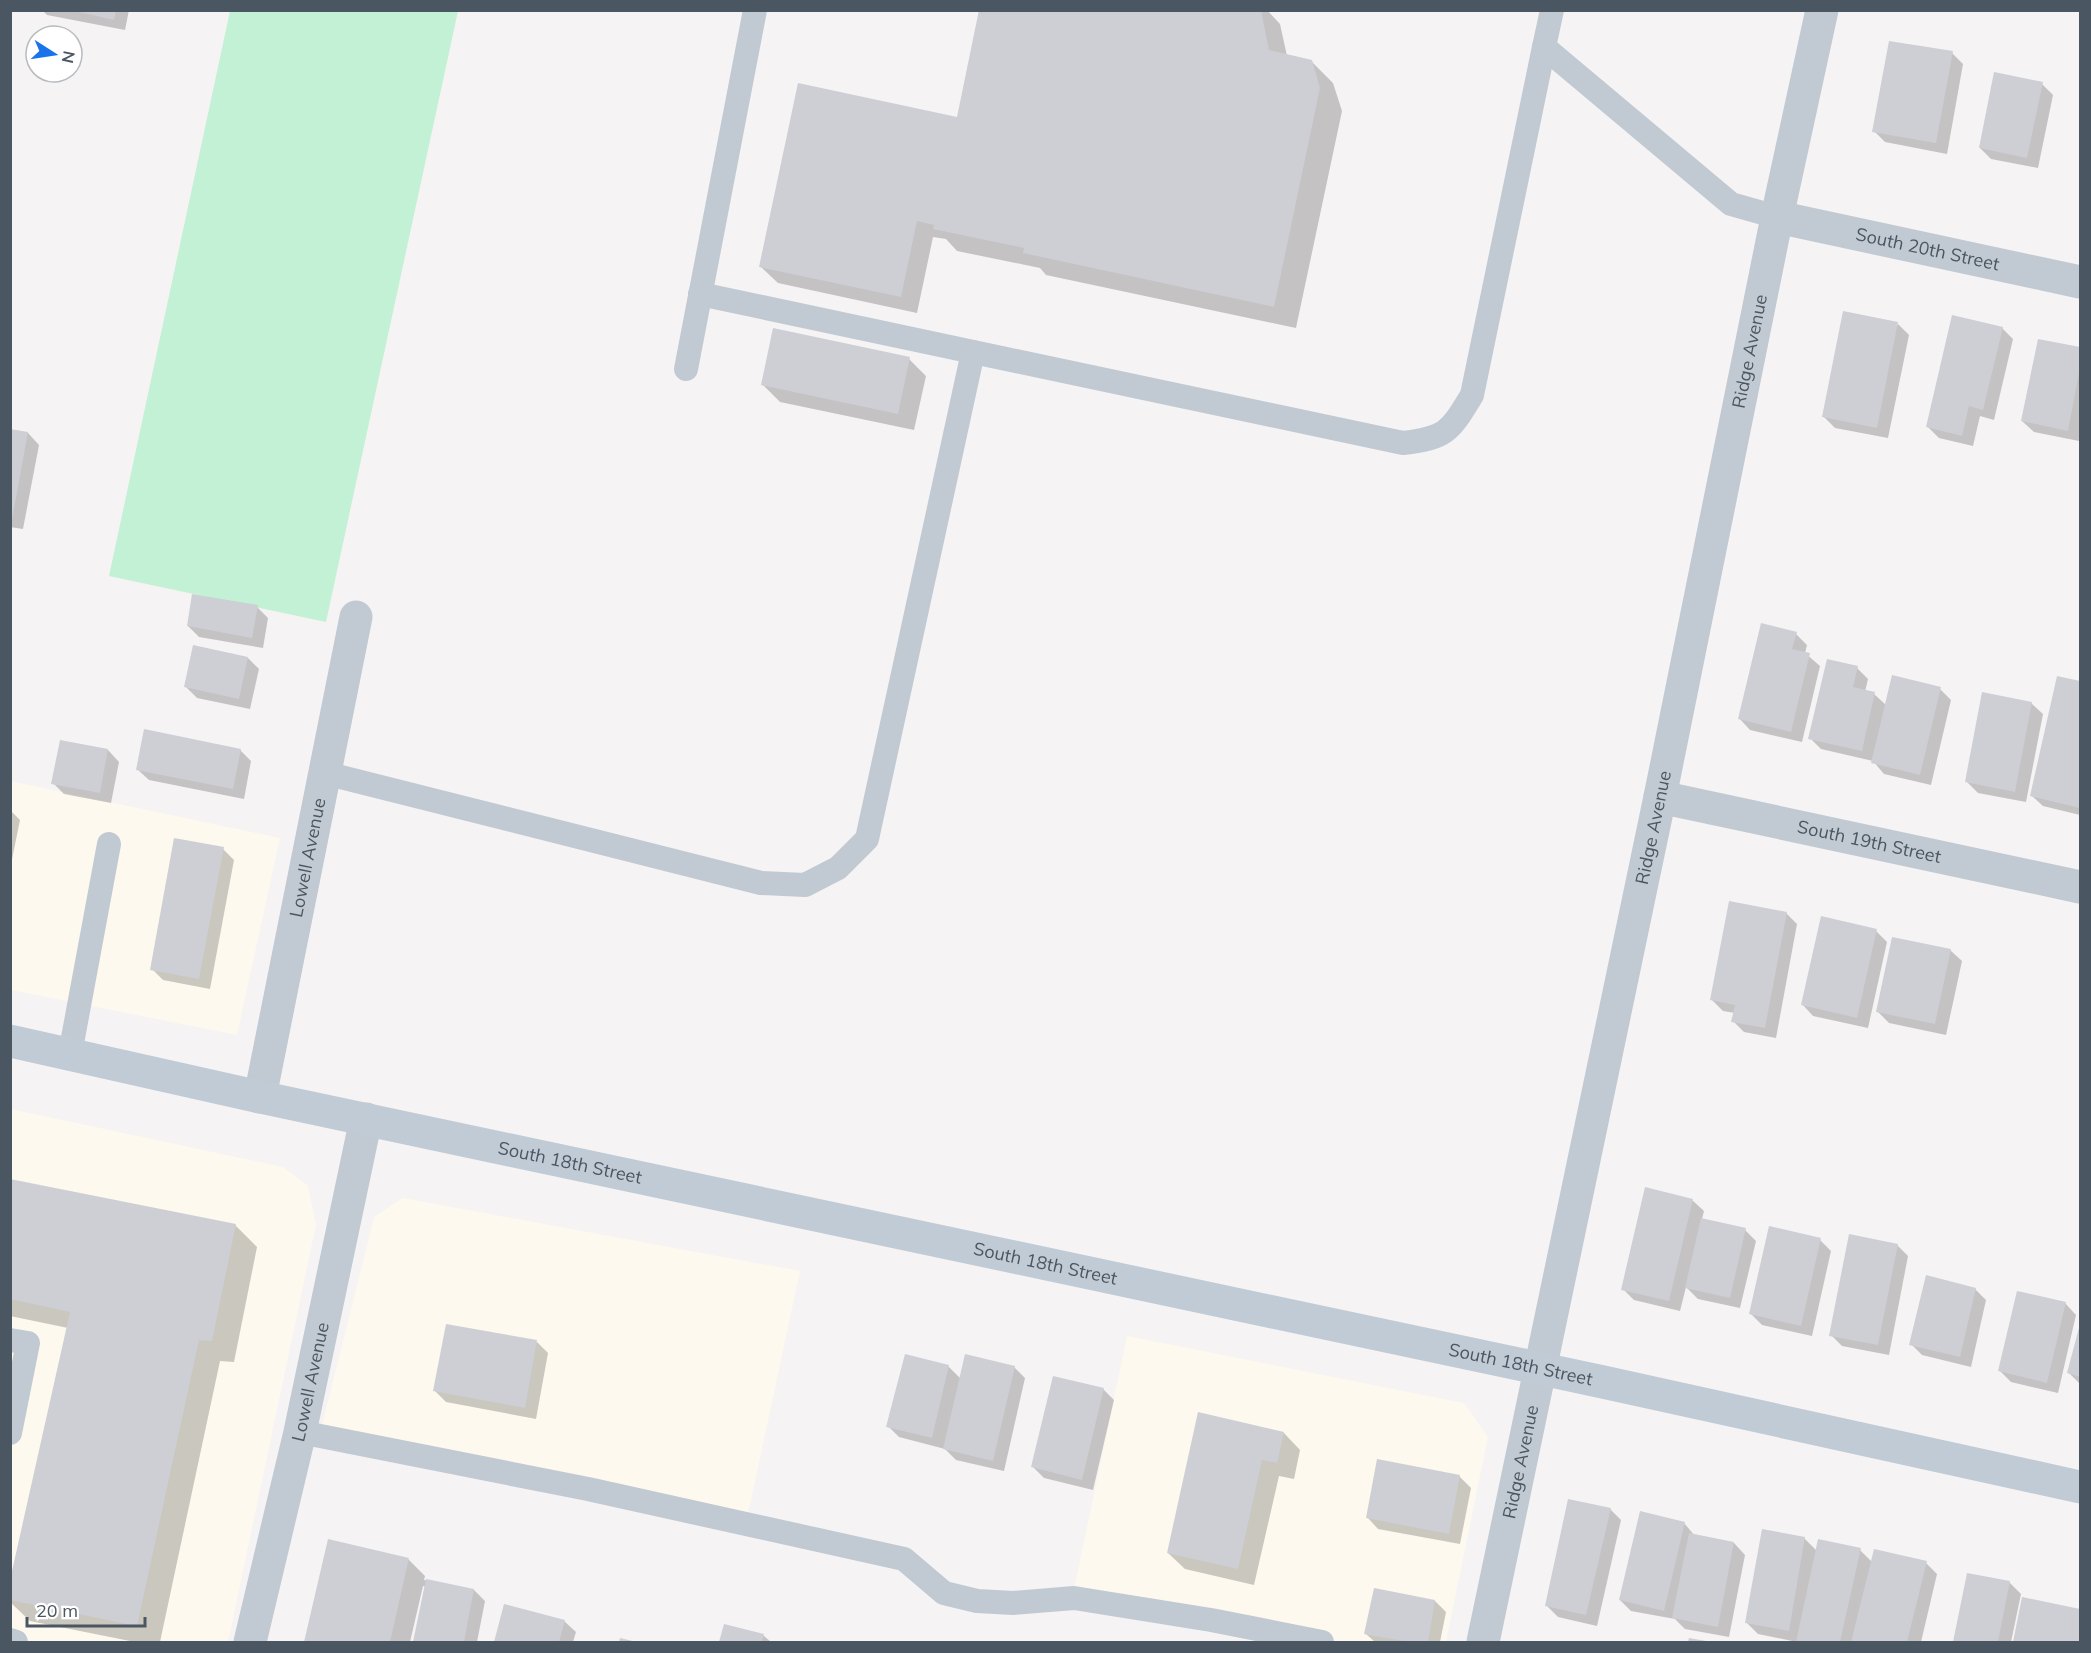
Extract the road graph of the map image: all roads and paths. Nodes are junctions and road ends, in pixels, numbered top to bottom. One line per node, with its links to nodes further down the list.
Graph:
1 (755, 10): 7 (lane)
2 (1552, 10): 4 (lane)
3 (1822, 10): 5 (street, Ridge Avenue)
4 (1544, 47): 5 (lane); 8 (lane)
5 (1777, 217): 6 (street, South 20th Street); 12 (street, Ridge Avenue)
6 (2080, 282)
7 (700, 294): 8 (lane); 9 (lane)
8 (973, 352): 11 (lane)
9 (686, 369)
10 (356, 617): 11 (street, Lowell Avenue)
11 (325, 773): 17 (street, Lowell Avenue)
12 (1660, 797): 14 (street, South 19th Street); 20 (street, Ridge Avenue)
13 (109, 843): 16 (lane)
14 (2080, 887)
15 (10, 1041): 16 (main road, South 18th Street)
16 (70, 1054): 17 (main road, South 18th Street)
17 (260, 1097): 18 (main road, South 18th Street)
18 (366, 1119): 20 (main road, South 18th Street); 21 (street, Lowell Avenue)
19 (10, 1340): 22 (lane)
20 (1540, 1369): 23 (main road, South 18th Street); 28 (street, Ridge Avenue)
21 (300, 1432): 26 (street, Lowell Avenue); 27 (lane)
22 (10, 1433)
23 (2080, 1487)
24 (10, 1640): 25 (lane)
25 (16, 1642)
26 (250, 1642)
27 (1322, 1642)
28 (1483, 1642)

